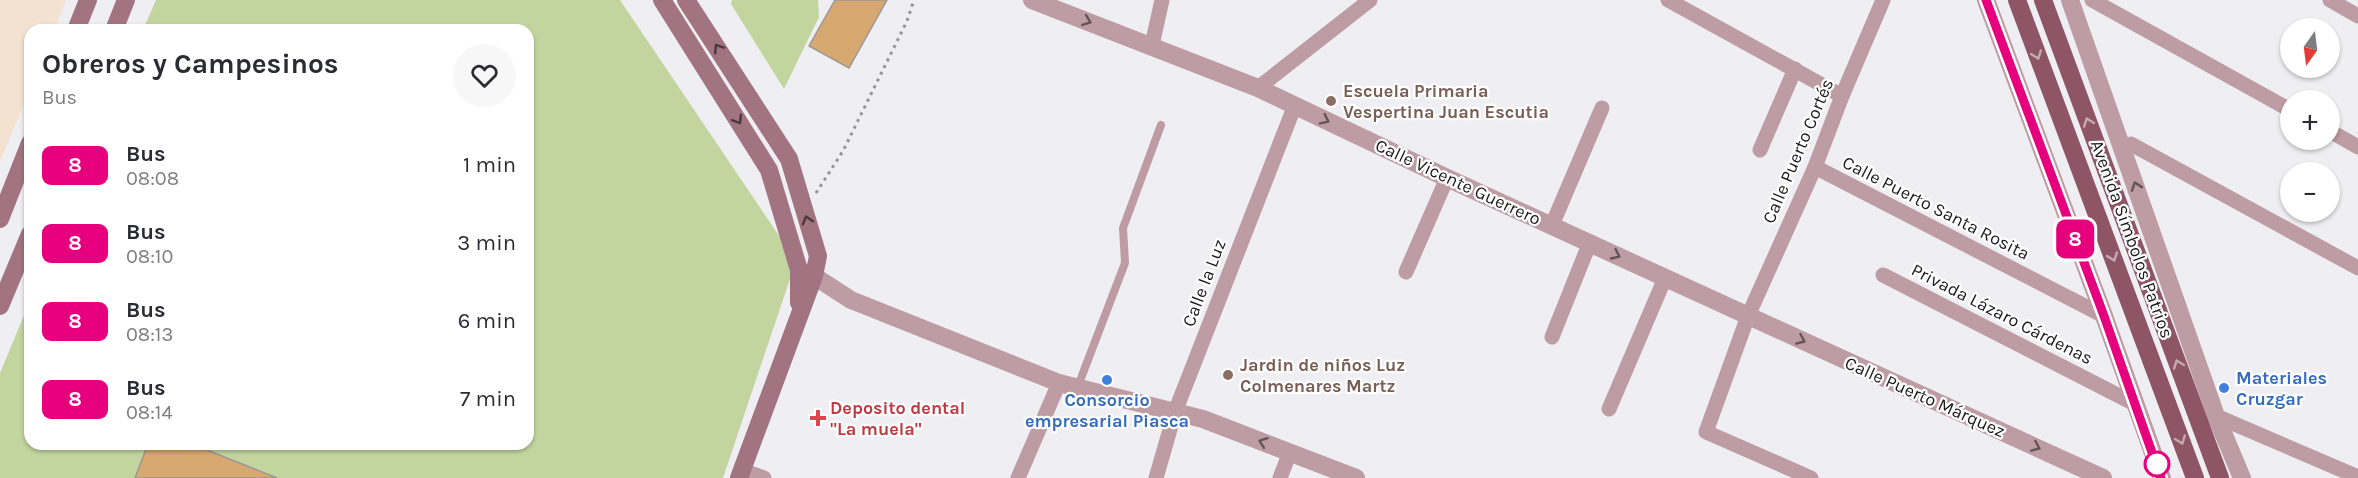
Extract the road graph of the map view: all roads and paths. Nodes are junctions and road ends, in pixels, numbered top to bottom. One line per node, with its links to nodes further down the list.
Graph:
1 (88, 0): 18 (main road)
2 (126, 0): 19 (main road)
3 (914, 0): 35 (path)
4 (1162, 0): 20 (street)
5 (1370, 0): 22 (street)
6 (1668, 0): 21 (street)
7 (1883, 0): 23 (street, Calle Puerto Cortés)
8 (1986, 0): 47 (street)
9 (2017, 0): 66 (main road, Avenida Símbolos Patrios, one-way to 66)
10 (2043, 0): 67 (main road, Avenida Símbolos Patrios, one-way to 10)
11 (2070, 0): 29 (street, Avenida Símbolos Patrios)
12 (2092, 0): 24 (street)
13 (2330, 0): 17 (street)
14 (687, 1): 16 (street); 35 (main road, one-way to 14)
15 (1043, 2): 20 (street, Calle Vicente Guerrero, one-way to 20)
16 (666, 7): 42 (main road, one-way to 42)
17 (2358, 16)
18 (78, 24)
19 (116, 24)
20 (1152, 45): 22 (street, Calle Vicente Guerrero)
21 (1795, 69): 23 (street); 31 (street)
22 (1258, 88): 25 (street, Calle Vicente Guerrero)
23 (1842, 96): 33 (street, Calle Puerto Cortés)
24 (2280, 104)
25 (1295, 105): 34 (street, Calle Vicente Guerrero, one-way to 34); 53 (street, Calle la Luz)
26 (1602, 108): 37 (street)
27 (1161, 125): 50 (lane)
28 (2340, 137): 30 (street)
29 (2122, 147): 40 (street); 54 (street, Avenida Símbolos Patrios, one-way to 29)
30 (2358, 147)
31 (1761, 150)
32 (24, 158): 36 (main road)
33 (1815, 167): 46 (street, Calle Puerto Cortés); 47 (street, Calle Puerto Santa Rosita)
34 (1447, 178): 37 (street, Calle Vicente Guerrero); 41 (street)
35 (805, 211): 42 (main road, one-way to 35)
36 (0, 219)
37 (1552, 225): 38 (street, Calle Vicente Guerrero)
38 (1590, 242): 44 (street, Calle Vicente Guerrero, one-way to 44); 48 (street)
39 (24, 248): 45 (main road)
40 (2358, 268)
41 (1406, 272)
42 (806, 273): 49 (street); 56 (main road)
43 (1883, 275): 51 (street, Privada Lázaro Cárdenas)
44 (1665, 278): 46 (street, Calle Vicente Guerrero); 52 (street)
45 (0, 306)
46 (1748, 316): 63 (street, Calle Puerto Cortés); 64 (street, Calle Puerto Márquez, one-way to 64)
47 (2104, 316): 51 (street)
48 (1552, 338)
49 (1059, 383): 50 (street); 59 (street)
50 (1077, 388): 53 (street)
51 (2135, 404): 65 (street)
52 (1609, 409)
53 (1174, 412): 55 (street, one-way to 53); 60 (street, Calle la Luz)
54 (2216, 416): 57 (street); 68 (street, Avenida Símbolos Patrios)
55 (1290, 452): 61 (street); 62 (street)
56 (740, 474): 58 (street)
57 (2358, 477)
58 (764, 478)
59 (1018, 478)
60 (1156, 478)
61 (1280, 478)
62 (1356, 478)
63 (1811, 478)
64 (2103, 478)
65 (2162, 478)
66 (2195, 478)
67 (2220, 478)
68 (2242, 478)

